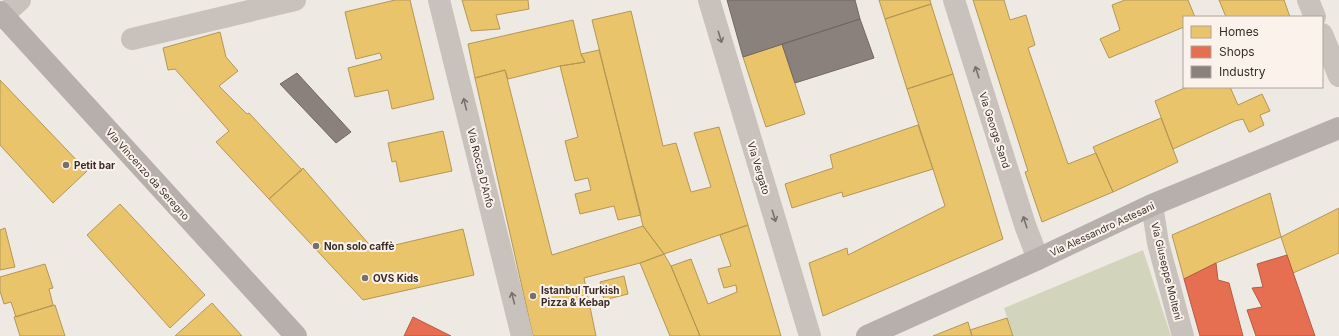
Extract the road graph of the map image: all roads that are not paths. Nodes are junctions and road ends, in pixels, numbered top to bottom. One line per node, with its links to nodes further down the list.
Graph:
1 (20, 0): 7 (street)
2 (295, 0): 10 (street)
3 (439, 0): 16 (street, Via Rocca D'Anfo, one-way to 3)
4 (709, 0): 17 (street, Via Vergato, one-way to 17)
5 (954, 0): 14 (street, Via George Sand, one-way to 5)
6 (1308, 0): 8 (street)
7 (1, 15): 15 (main road, Via Vincenzo da Seregno)
8 (1315, 16)
9 (1323, 36): 11 (street)
10 (132, 39)
11 (1339, 76)
12 (1339, 128): 13 (main road, Via Alessandro Astesani)
13 (1152, 205): 14 (main road, Via Alessandro Astesani); 19 (street, Via Giuseppe Molteni)
14 (1038, 259): 18 (main road, Via Alessandro Astesani)
15 (296, 336)
16 (522, 336)
17 (810, 336)
18 (867, 336)
19 (1183, 336)

